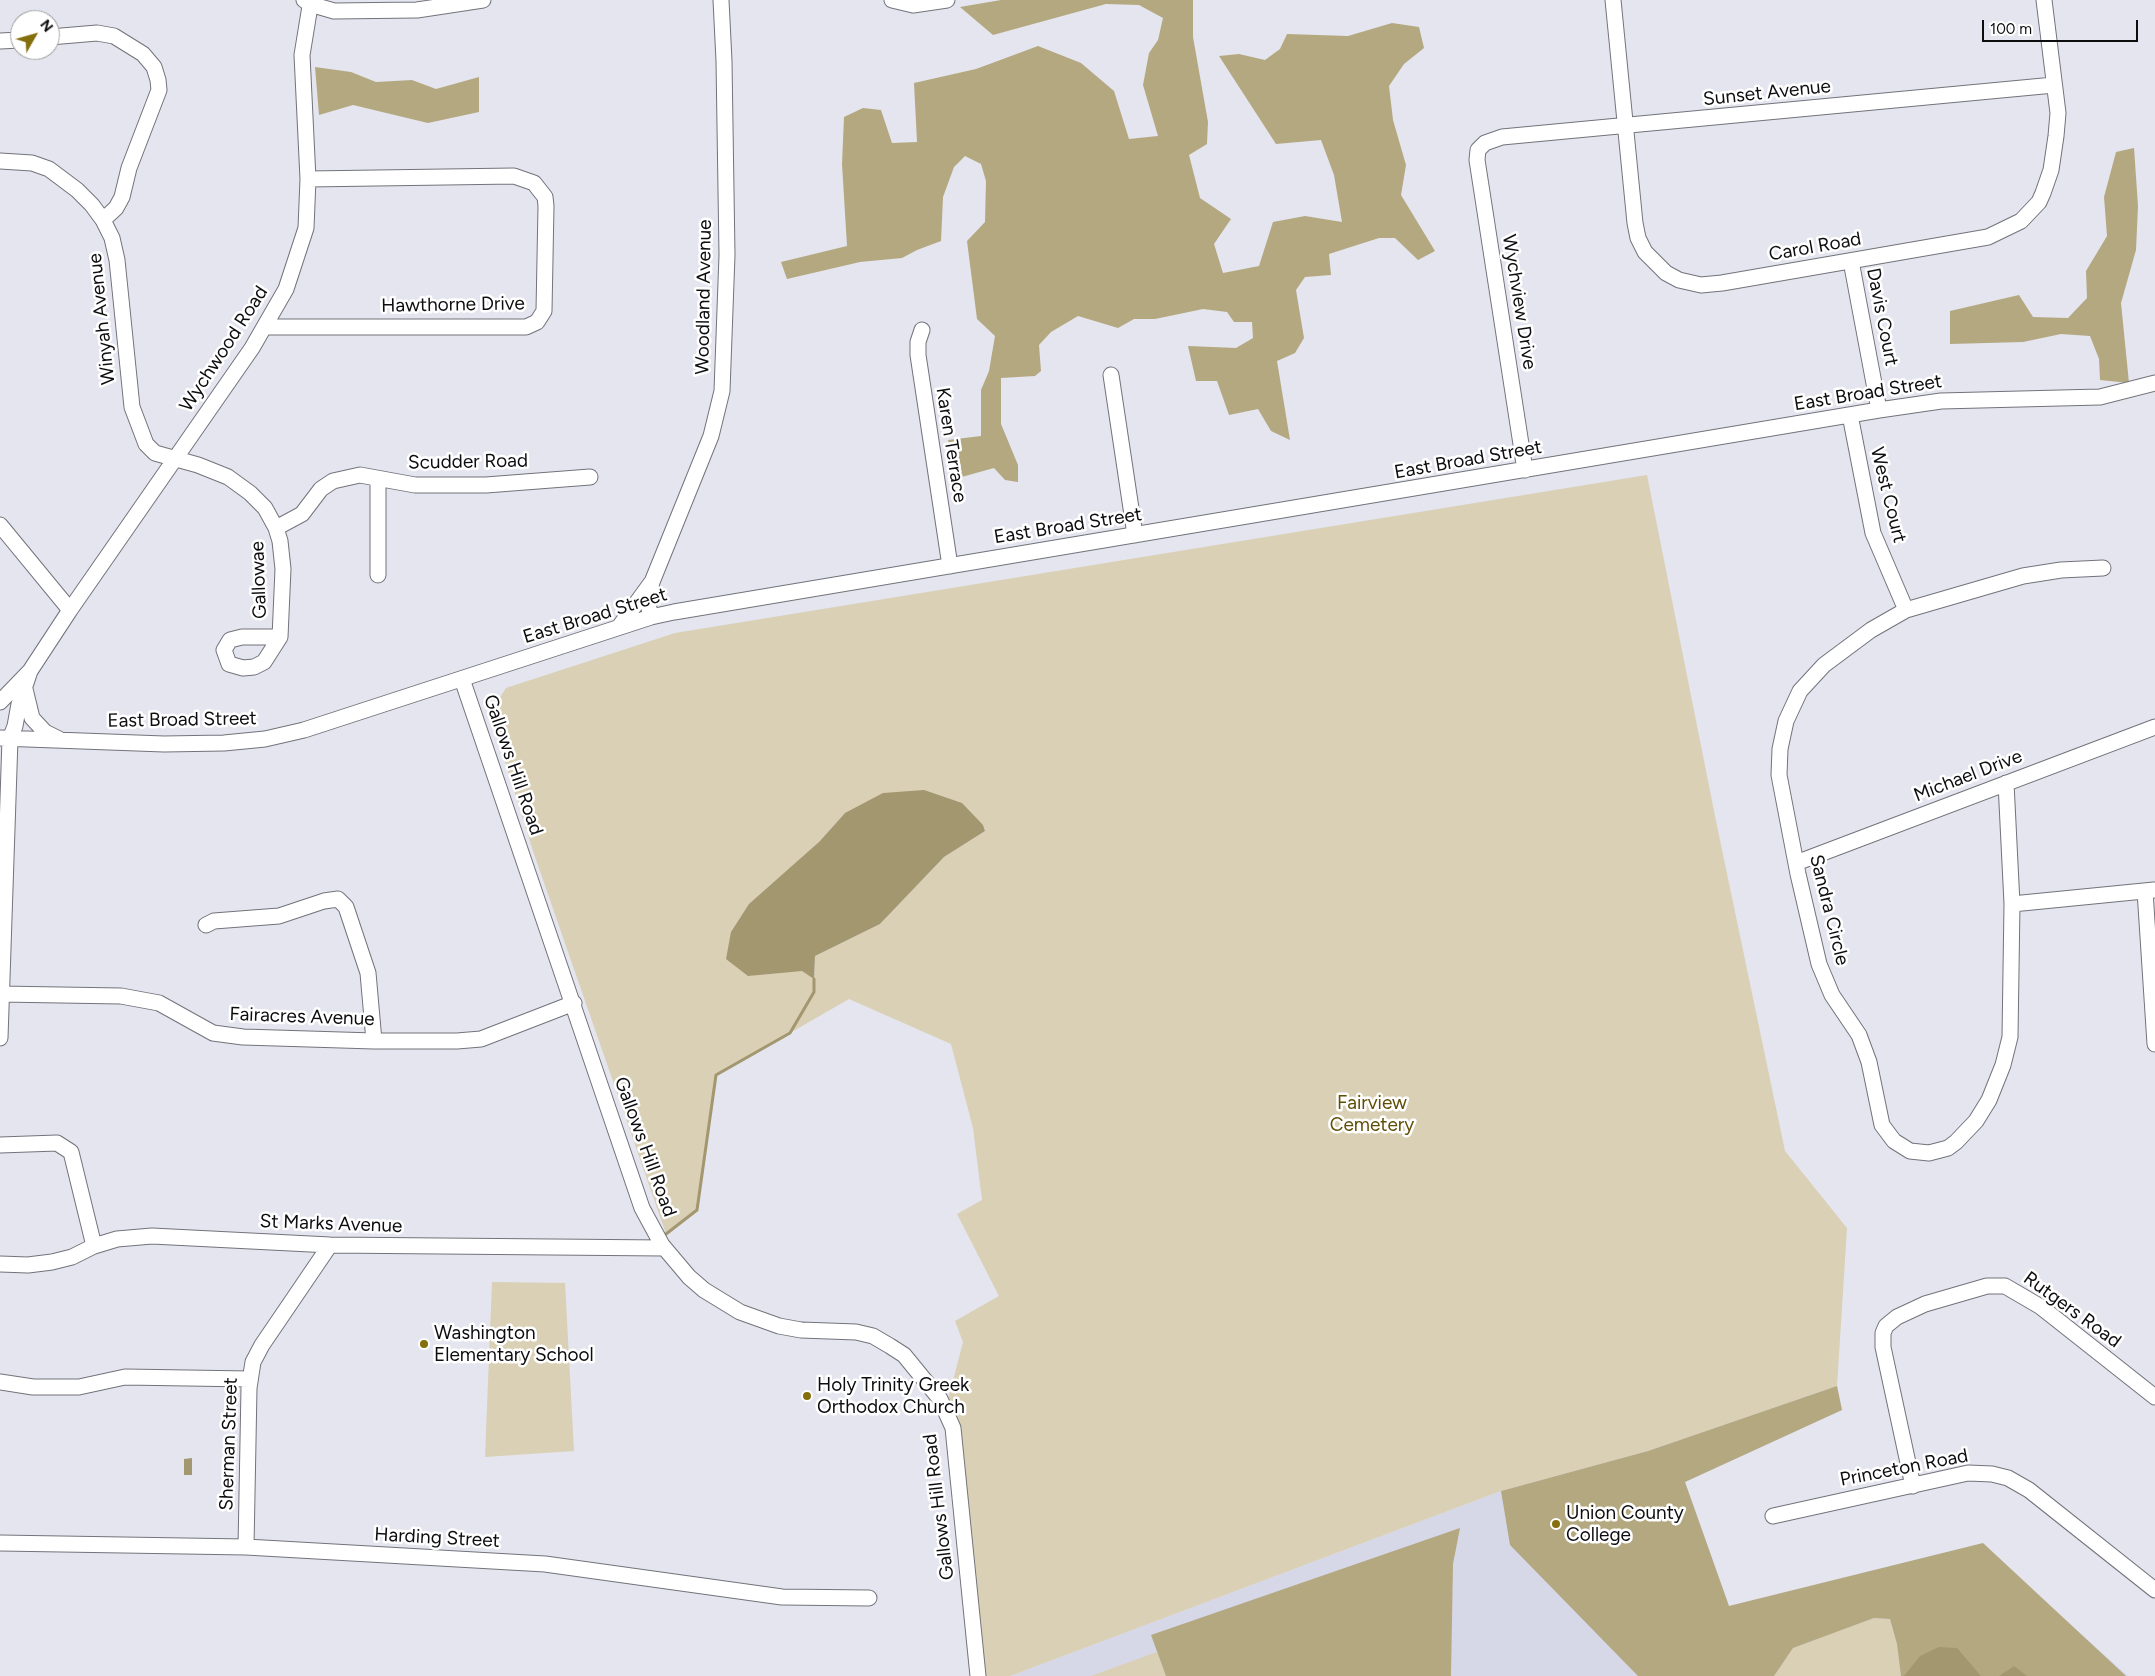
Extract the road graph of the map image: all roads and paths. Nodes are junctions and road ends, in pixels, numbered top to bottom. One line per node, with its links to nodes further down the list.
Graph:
1 (483, 0): 7 (street)
2 (721, 0): 32 (street, Woodland Avenue)
3 (892, 0): 4 (street)
4 (946, 0)
5 (1613, 0): 10 (street, Carol Road)
6 (2044, 0): 9 (street, Carol Road)
7 (308, 1): 13 (street, Wychwood Road)
8 (60, 36): 14 (street)
9 (2054, 85): 10 (street, Sunset Avenue); 15 (street, Carol Road)
10 (1626, 127): 11 (street, Sunset Avenue); 15 (street, Carol Road)
11 (1485, 142): 23 (street, Wychview Drive)
12 (0, 161): 14 (street, Winyah Avenue)
13 (308, 179): 16 (street, Wychwood Road); 16 (street, Hawthorne Drive)
14 (102, 220): 22 (street, Winyah Avenue)
15 (1851, 261): 20 (street, Davis Court)
16 (266, 326): 22 (street, Wychwood Road)
17 (922, 330): 29 (street, Karen Terrace)
18 (1111, 374): 28 (street)
19 (2155, 383): 20 (street, East Broad Street)
20 (1880, 410): 21 (street, East Broad Street)
21 (1850, 415): 23 (street, East Broad Street); 34 (street, West Court)
22 (175, 460): 27 (street, Gallowae); 33 (street, Wychwood Road)
23 (1525, 470): 28 (street, East Broad Street)
24 (590, 477): 25 (street, Scudder Road)
25 (378, 480): 27 (street, Scudder Road); 31 (street)
26 (0, 525): 33 (street)
27 (276, 528): 37 (street, Gallowae)
28 (1135, 535): 29 (street, East Broad Street)
29 (950, 566): 35 (street, East Broad Street)
30 (2102, 568): 34 (street, Sandra Circle)
31 (378, 575)
32 (652, 582): 35 (street, Woodland Avenue); 36 (street, Woodland Avenue)
33 (70, 610): 39 (street, Wychwood Road)
34 (1906, 610): 45 (street, Sandra Circle)
35 (651, 617): 36 (street, East Broad Street)
36 (619, 628): 38 (street, East Broad Street)
37 (280, 637)
38 (462, 679): 43 (street, East Broad Street); 50 (street, Gallows Hill Road)
39 (21, 686): 40 (street, Wychwood Road); 42 (street, Wychwood Road); 43 (street)
40 (0, 702)
41 (2155, 727): 44 (street, Michael Drive)
42 (5, 739): 43 (street, East Broad Street); 49 (street, Wychwood Road)
43 (60, 739)
44 (2006, 783): 45 (street, Michael Drive); 47 (street, Sandra Circle)
45 (1796, 863): 47 (street, Sandra Circle)
46 (2150, 890): 47 (street); 53 (street)
47 (2012, 904)
48 (206, 925): 52 (street)
49 (1, 994): 51 (street, Wychwood Road); 52 (street, Fairacres Avenue)
50 (574, 1003): 52 (street, Fairacres Avenue); 57 (street, Gallows Hill Road)
51 (0, 1038)
52 (374, 1041)
53 (2155, 1042)
54 (0, 1145): 56 (street)
55 (330, 1245): 56 (street, St Marks Avenue); 57 (street, St Marks Avenue); 59 (street, Sherman Street)
56 (94, 1246): 58 (street, St Marks Avenue)
57 (664, 1248): 68 (street, Gallows Hill Road)
58 (0, 1264)
59 (250, 1379): 60 (street); 65 (street, Sherman Street)
60 (0, 1382)
61 (2155, 1398): 62 (street, Rutgers Road)
62 (1913, 1486): 63 (street, Princeton Road); 66 (street, Princeton Road)
63 (1773, 1516)
64 (0, 1543): 65 (street, Harding Street)
65 (246, 1547): 67 (street, Harding Street)
66 (2155, 1590)
67 (869, 1598)
68 (978, 1676)

